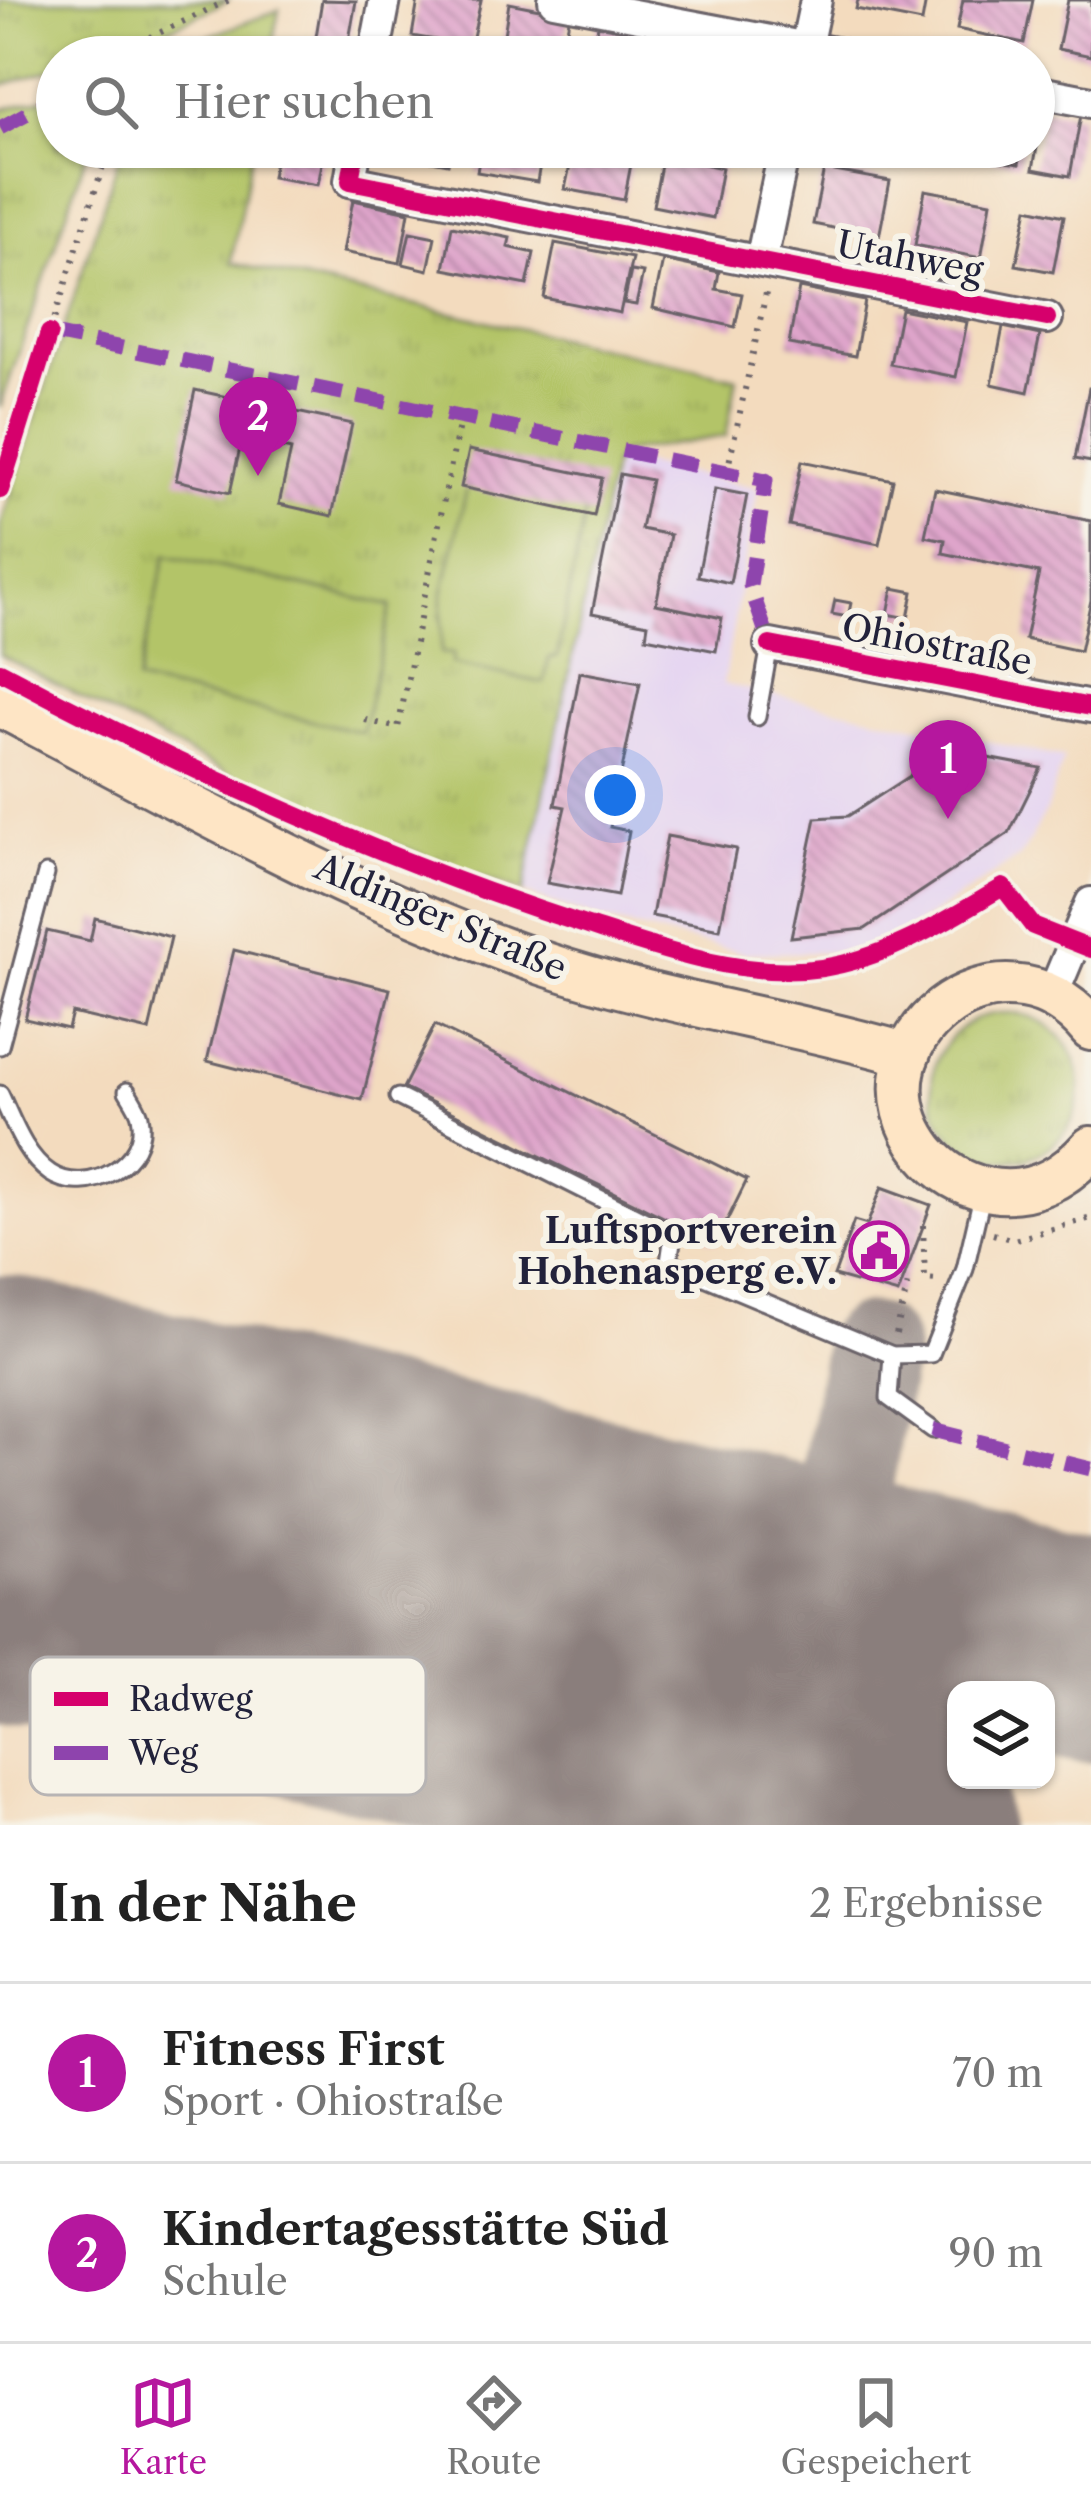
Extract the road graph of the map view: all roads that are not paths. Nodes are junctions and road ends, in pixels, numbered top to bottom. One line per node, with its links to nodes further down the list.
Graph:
1 (385, 0): 4 (street)
2 (554, 0): 5 (street)
3 (816, 0): 6 (street)
4 (378, 36)
5 (728, 36)
6 (808, 36)
7 (1055, 95): 8 (street)
8 (1091, 102)
9 (352, 168): 11 (street, Utahweg)
10 (781, 168): 11 (street)
11 (761, 261): 12 (street, Utahweg)
12 (1047, 318)
13 (770, 646): 15 (street, Ohiostraße); 16 (lane)
14 (0, 705): 22 (main road, Aldinger Straße)
15 (1091, 707)
16 (757, 717)
17 (46, 874): 21 (lane)
18 (1091, 903): 19 (street)
19 (1052, 996): 20 (main road); 22 (main road)
20 (1091, 1029)
21 (0, 1046)
22 (908, 1055): 27 (main road)
23 (127, 1090): 24 (lane)
24 (0, 1094)
25 (398, 1097): 28 (lane)
26 (1091, 1149): 27 (main road)
27 (983, 1189): 28 (lane)
28 (892, 1355): 29 (lane)
29 (933, 1430)

